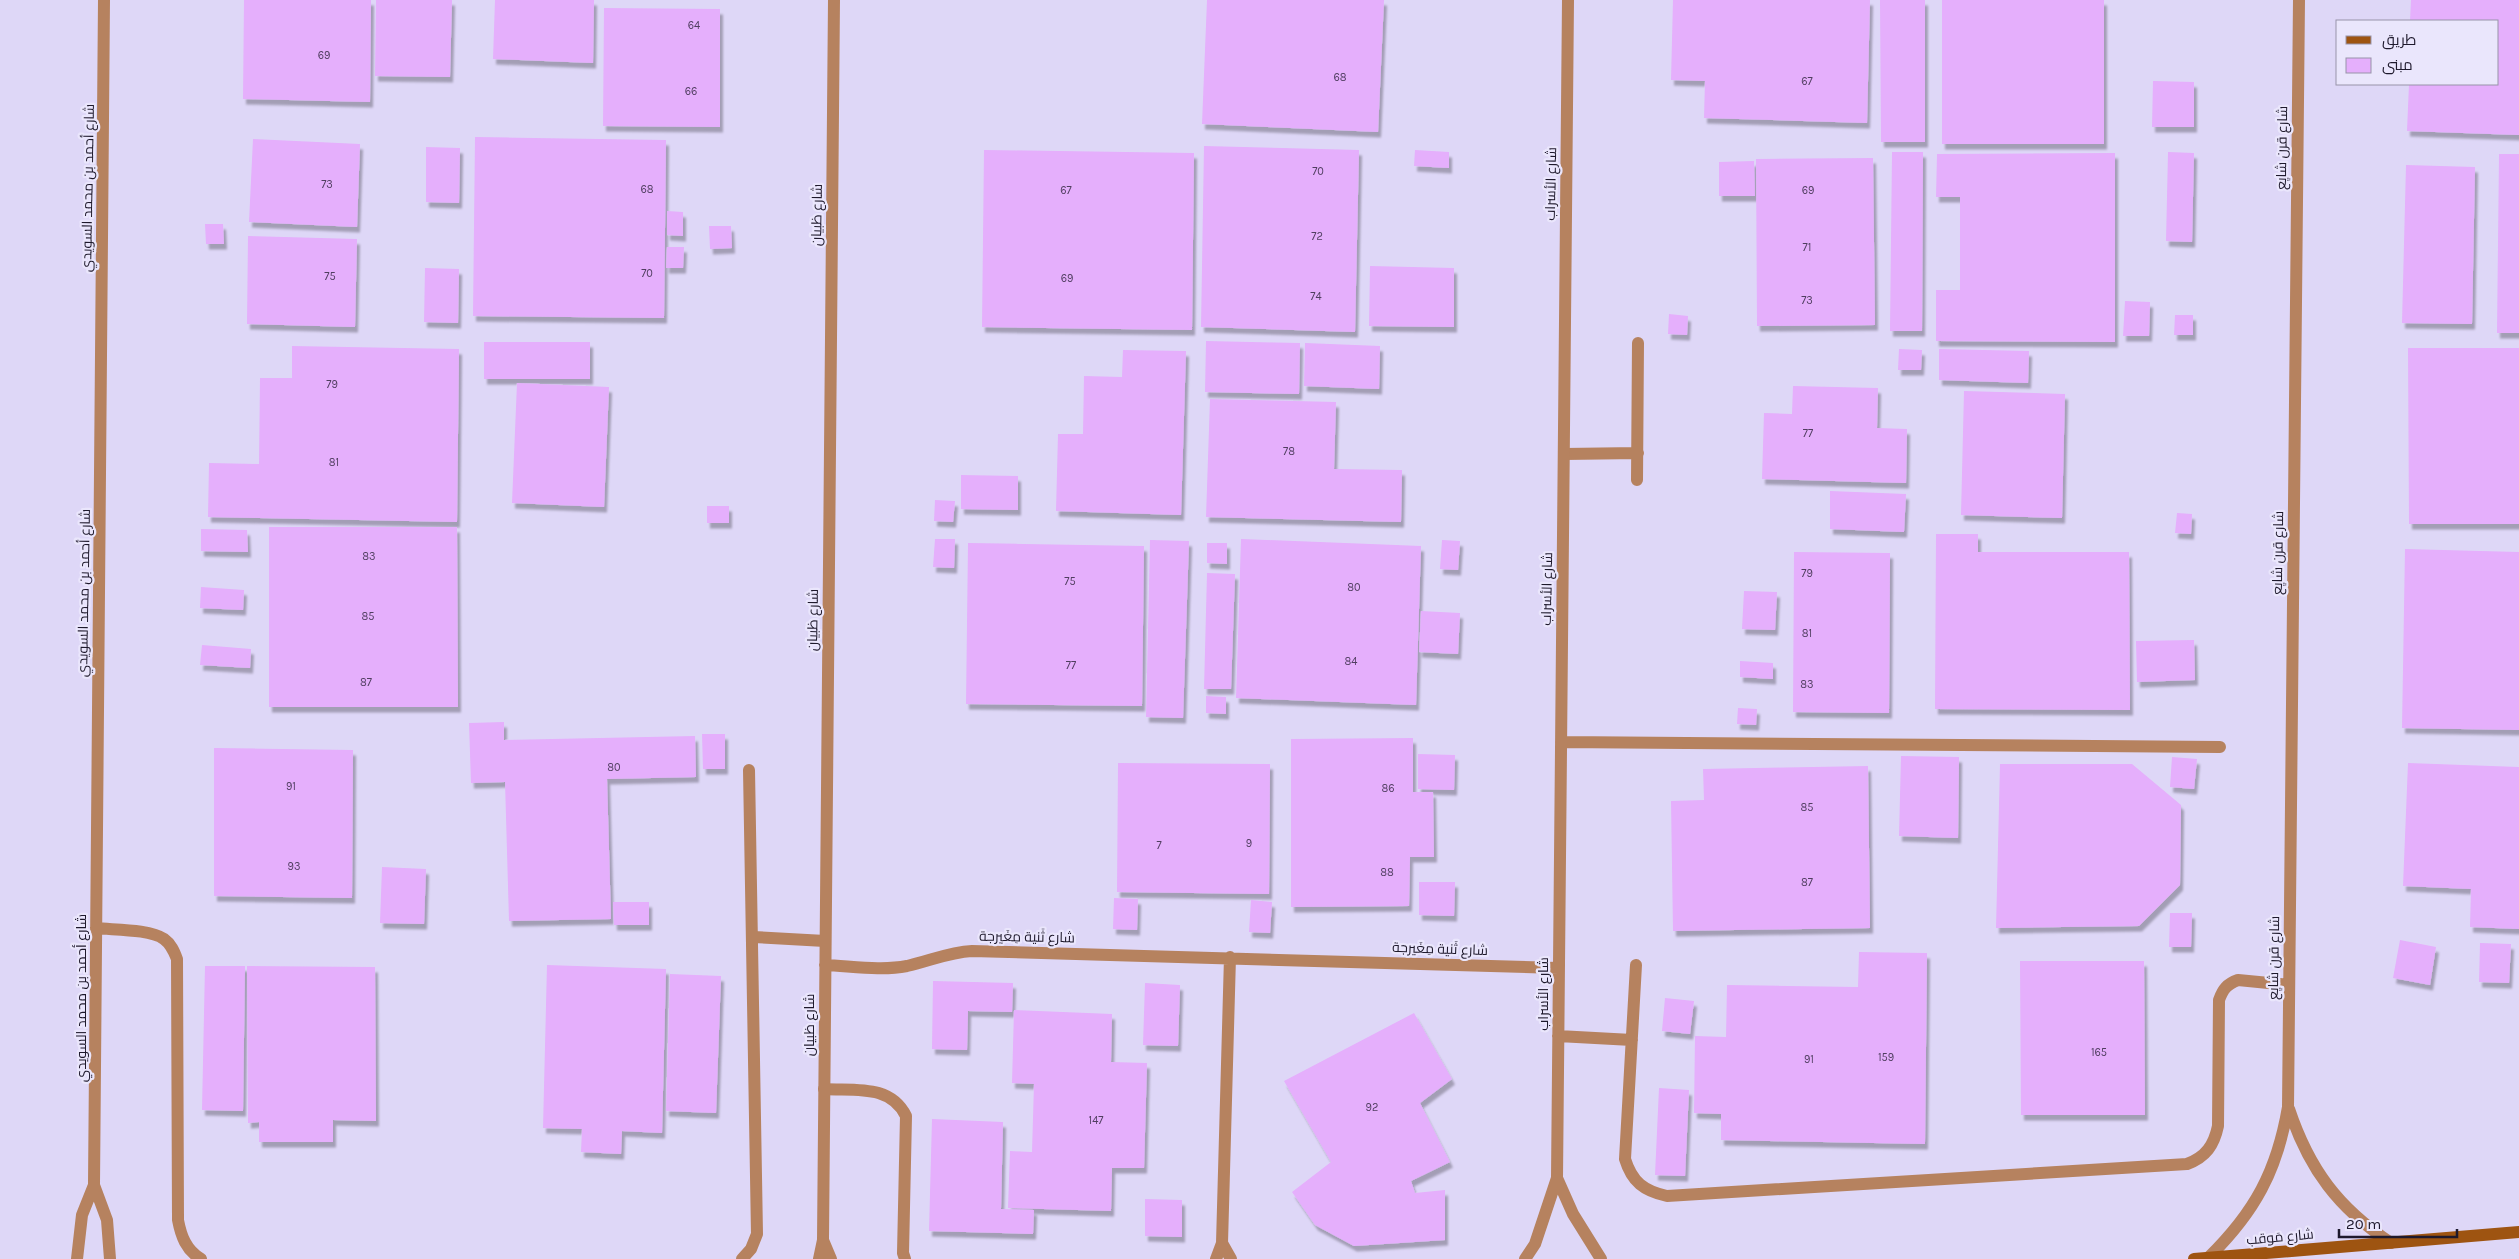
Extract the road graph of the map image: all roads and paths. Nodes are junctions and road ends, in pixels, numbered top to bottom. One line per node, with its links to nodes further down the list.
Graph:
1 (104, 0): 12 (street, شارع أحمد بن محمد السويدي)
2 (834, 0): 14 (street, شارع ظبيان)
3 (1568, 0): 6 (street, شارع الأسراب)
4 (2299, 0): 19 (street, شارع قرن شايِع)
5 (1638, 343): 7 (street)
6 (1564, 454): 7 (street); 9 (street, شارع الأسراب)
7 (1638, 454): 8 (street)
8 (1637, 480)
9 (1561, 742): 10 (street); 18 (street, شارع الأسراب)
10 (2220, 747)
11 (748, 770): 13 (street)
12 (96, 928): 25 (street, شارع أحمد بن محمد السويدي); 33 (street)
13 (753, 937): 14 (street); 34 (street)
14 (825, 941): 16 (street, شارع ظبيان)
15 (1230, 957): 16 (street, شارع ثَنية مِغَيرجة); 18 (street, شارع ثَنية مِغَيرجة); 28 (street)
16 (825, 965): 22 (street, شارع ظبيان)
17 (1636, 965): 21 (street)
18 (1558, 968): 20 (street, شارع الأسراب)
19 (2289, 984): 21 (street); 23 (street, شارع قرن شايِع)
20 (1558, 1036): 21 (street); 24 (street, شارع الأسراب)
21 (1632, 1040)
22 (824, 1089): 27 (street, شارع ظبيان); 37 (street)
23 (2288, 1107): 29 (street, شارع قرن شايِع); 30 (street, شارع قرن شايِع)
24 (1557, 1178): 40 (street, شارع الأسراب); 41 (street, شارع الأسراب)
25 (94, 1185): 31 (street, شارع أحمد بن محمد السويدي); 32 (street, شارع أحمد بن محمد السويدي)
26 (2519, 1232): 29 (main road, شارع مَوقب)
27 (823, 1240): 35 (street, شارع ظبيان); 36 (street, شارع ظبيان)
28 (1222, 1243): 38 (street); 39 (street)
29 (2391, 1243): 30 (main road, شارع مَوقب)
30 (2208, 1258): 42 (main road, شارع مَوقب)
31 (77, 1259)
32 (110, 1259)
33 (201, 1259)
34 (742, 1259)
35 (819, 1259)
36 (831, 1259)
37 (905, 1259)
38 (1216, 1259)
39 (1231, 1259)
40 (1525, 1259)
41 (1601, 1259)
42 (2194, 1259)

